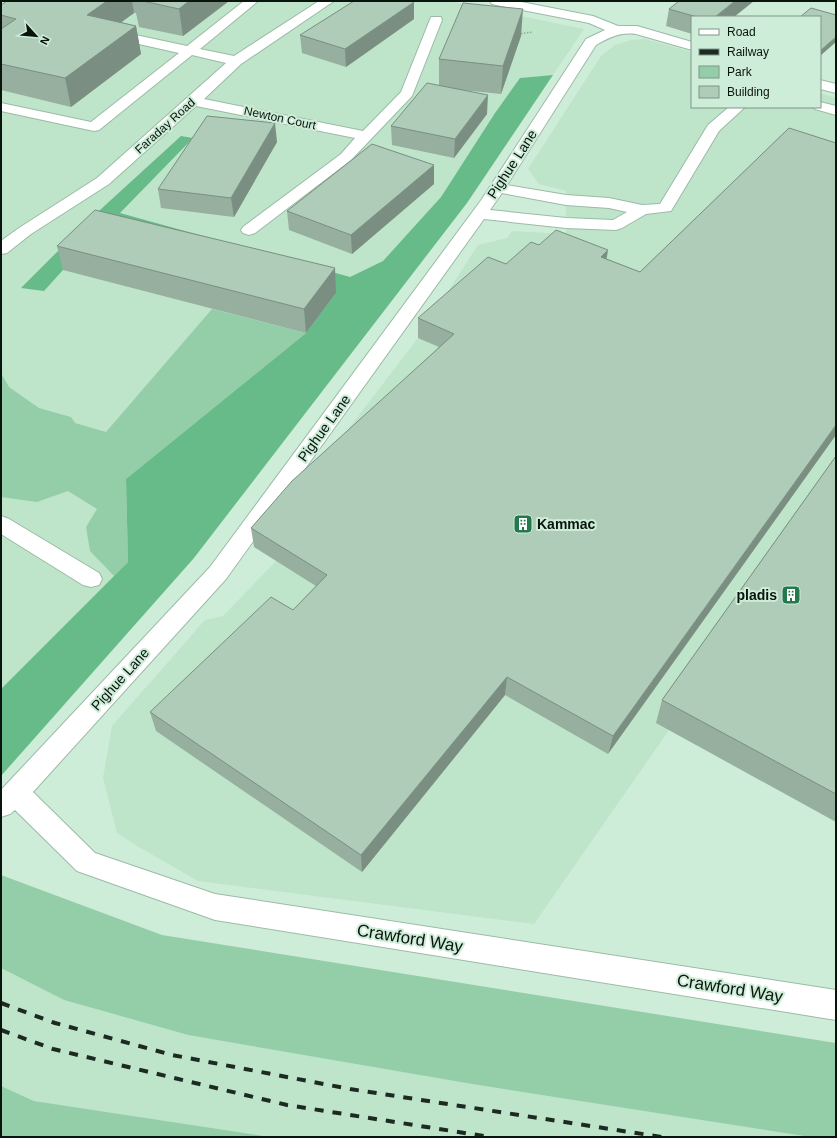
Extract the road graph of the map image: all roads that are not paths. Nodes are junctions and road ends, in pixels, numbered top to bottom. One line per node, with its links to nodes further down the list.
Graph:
1 (252, 1): 8 (street)
2 (328, 1): 9 (street, Faraday Road)
3 (496, 1): 5 (street)
4 (436, 20): 15 (street)
5 (616, 30): 7 (street); 16 (street, Pighue Lane)
6 (117, 35): 8 (street)
7 (691, 46)
8 (190, 51): 9 (street); 12 (street)
9 (236, 60): 10 (street, Faraday Road)
10 (194, 101): 15 (street, Newton Court); 20 (street, Faraday Road)
11 (821, 106): 14 (street)
12 (1, 107)
13 (737, 108): 17 (street)
14 (836, 111)
15 (366, 136): 19 (street)
16 (498, 188): 17 (street); 18 (street, Pighue Lane)
17 (642, 210): 18 (street)
18 (480, 214): 23 (street, Pighue Lane)
19 (249, 230)
20 (1, 249)
21 (1, 524): 22 (street)
22 (91, 579)
23 (8, 800): 24 (street, Crawford Way)
24 (836, 1005)

